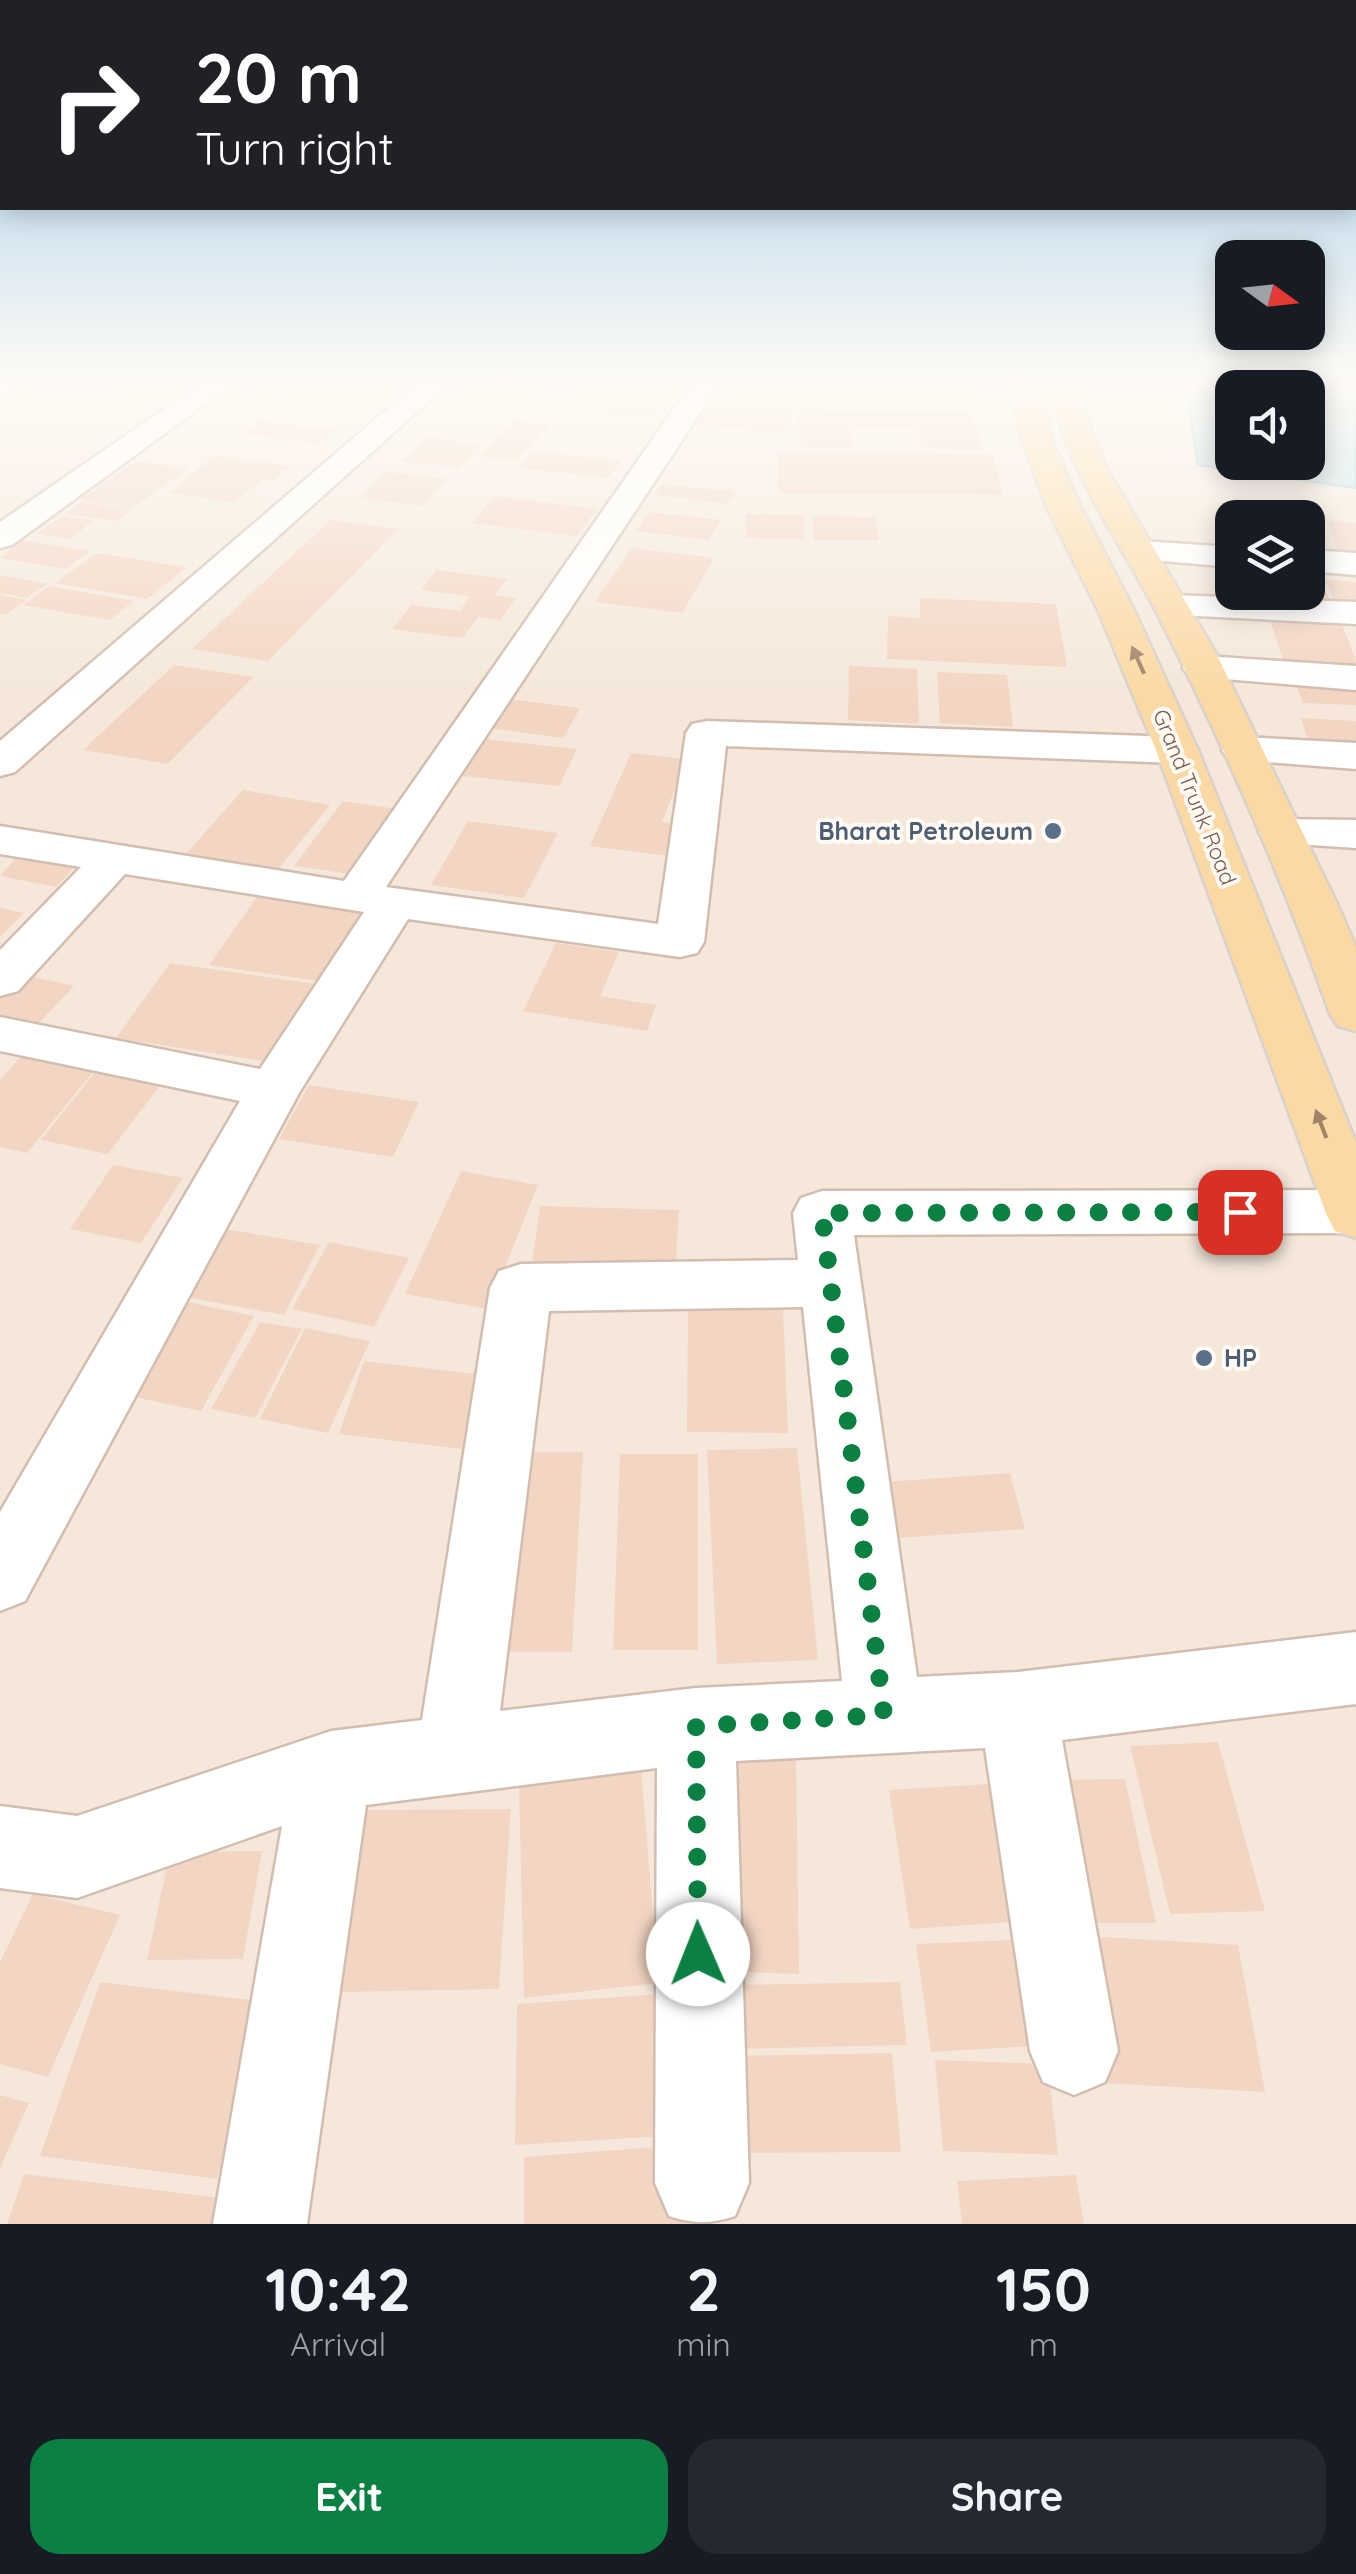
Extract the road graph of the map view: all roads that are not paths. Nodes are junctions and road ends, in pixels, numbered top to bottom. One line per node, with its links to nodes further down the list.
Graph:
1 (72, 487): 6 (street)
2 (315, 487): 18 (street)
3 (639, 487): 24 (street)
4 (1055, 487): 15 (main road, Grand Trunk Road, one-way to 4)
5 (1100, 487): 7 (main road)
6 (0, 538)
7 (1141, 551): 8 (street); 11 (main road)
8 (1215, 556)
9 (1325, 562): 10 (street)
10 (1356, 564)
11 (1172, 606): 12 (street); 13 (main road)
12 (1356, 614)
13 (1204, 668): 14 (street); 16 (main road)
14 (1356, 678)
15 (1177, 750): 23 (main road, Grand Trunk Road); 24 (street)
16 (1242, 750): 17 (street); 19 (main road)
17 (1356, 756)
18 (0, 763)
19 (1281, 832): 20 (street); 25 (main road)
20 (1356, 834)
21 (0, 840): 22 (street)
22 (113, 860): 24 (street); 26 (street)
23 (1235, 897): 25 (main road); 30 (main road, Grand Trunk Road, one-way to 23)
24 (375, 899): 29 (street)
25 (1331, 916): 27 (main road)
26 (0, 980)
27 (1356, 1014)
28 (0, 1034): 29 (street)
29 (274, 1090): 32 (street)
30 (1355, 1214): 31 (street)
31 (830, 1282): 35 (street); 37 (street)
32 (0, 1578)
33 (1356, 1668): 34 (street)
34 (1018, 1709): 35 (street); 40 (street)
35 (884, 1715): 36 (street)
36 (696, 1726): 37 (street); 41 (street)
37 (455, 1756): 38 (street)
38 (331, 1770): 39 (street); 42 (street)
39 (0, 1847)
40 (1074, 2051)
41 (702, 2183)
42 (260, 2224)

